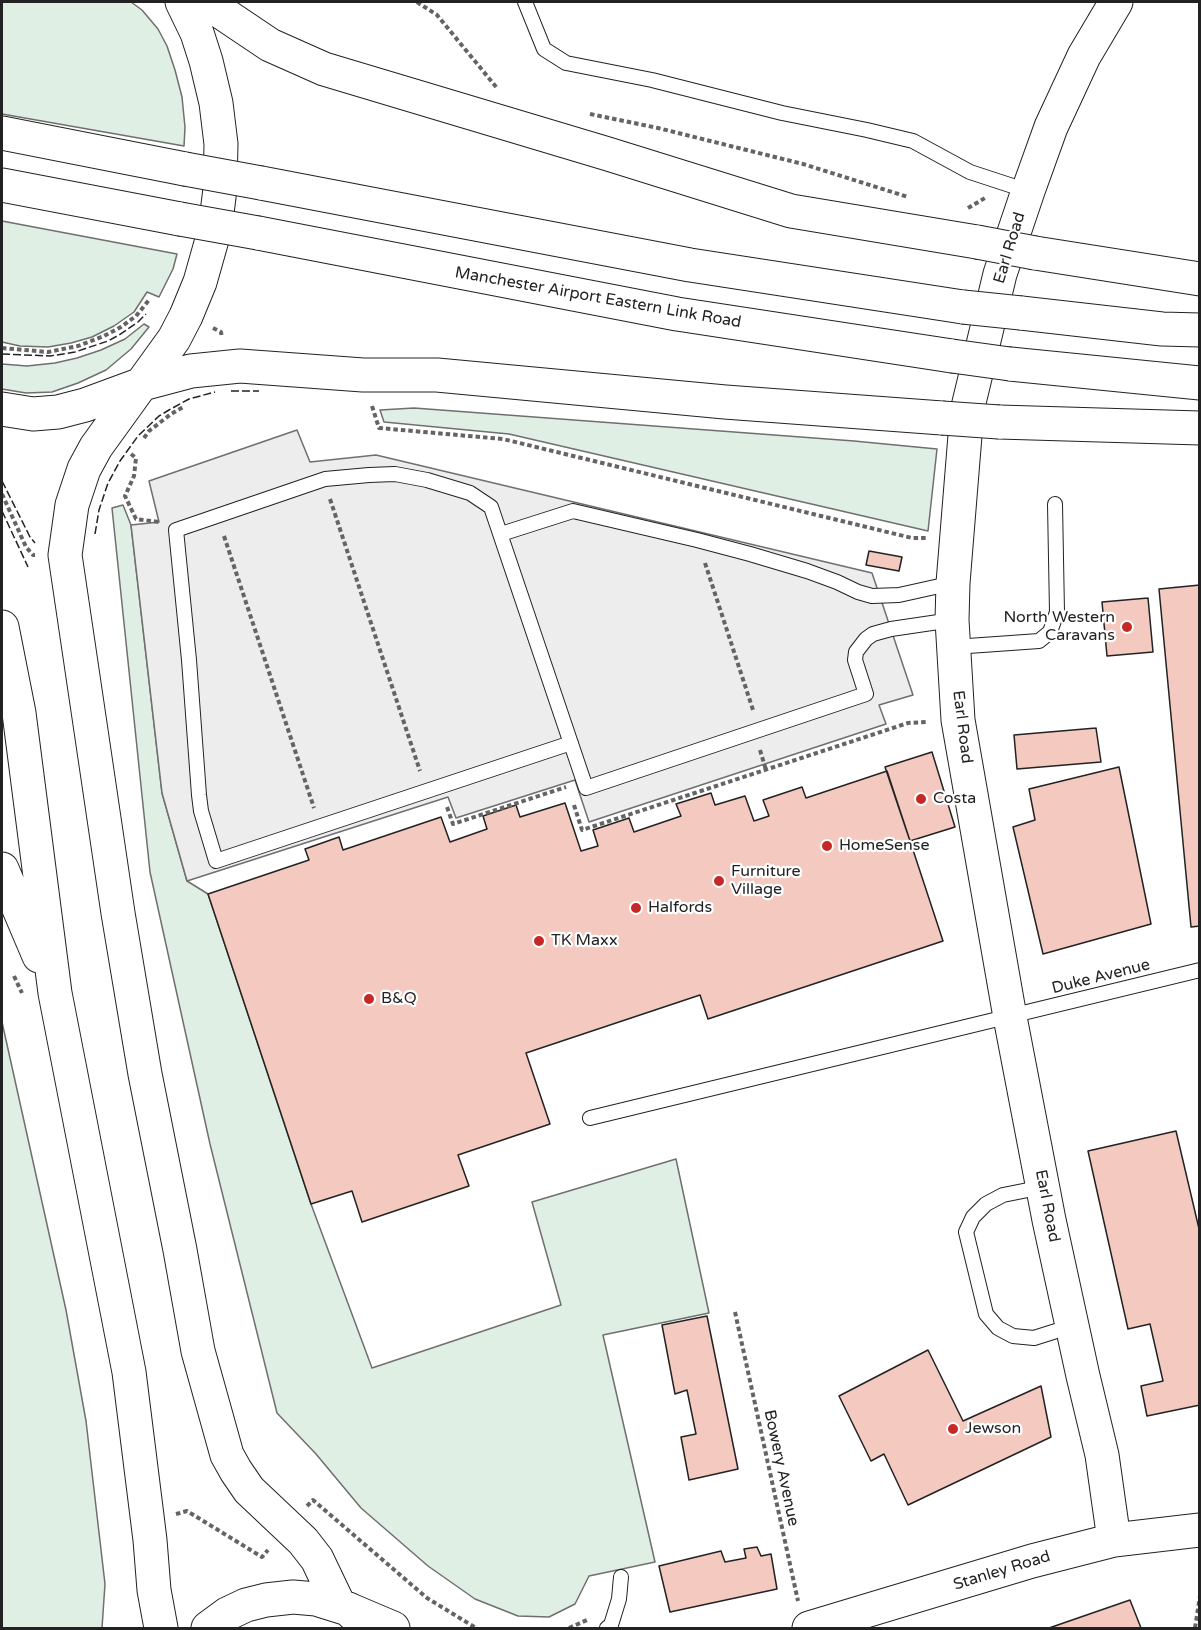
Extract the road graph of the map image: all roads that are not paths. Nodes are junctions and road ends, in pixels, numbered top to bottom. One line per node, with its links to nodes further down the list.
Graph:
1 (182, 2): 11 (main road)
2 (206, 2): 8 (main road, bridge)
3 (525, 2): 7 (lane)
4 (1116, 2): 7 (main road, Earl Road)
5 (2, 133): 9 (main road, bridge)
6 (2, 185): 10 (main road, Manchester Airport Eastern Link Road, bridge)
7 (1018, 188): 16 (main road, Earl Road)
8 (1200, 279)
9 (1200, 330)
10 (1200, 382)
11 (142, 384): 12 (main road); 13 (main road, bridge); 30 (main road)
12 (2, 409)
13 (1200, 428)
14 (1054, 504): 18 (lane)
15 (501, 534): 16 (lane); 19 (lane); 19 (lane)
16 (953, 583): 18 (main road, Earl Road)
17 (2, 627): 22 (main road)
18 (953, 634): 19 (lane); 23 (main road, Earl Road)
19 (571, 743)
20 (2, 869): 22 (main road)
21 (1200, 970): 23 (lane, Duke Avenue)
22 (55, 993): 32 (main road)
23 (1010, 1017): 24 (lane, Duke Avenue); 25 (main road, Earl Road)
24 (590, 1118)
25 (1043, 1187): 26 (main road, Earl Road); 26 (lane)
26 (1072, 1326): 28 (main road, Earl Road)
27 (1200, 1530): 28 (main road, Stanley Road)
28 (1114, 1540): 31 (main road, Stanley Road)
29 (621, 1577): 35 (lane)
30 (352, 1614): 33 (main road); 34 (main road)
31 (804, 1617)
32 (161, 1629)
33 (208, 1629)
34 (393, 1629)
35 (607, 1629)

